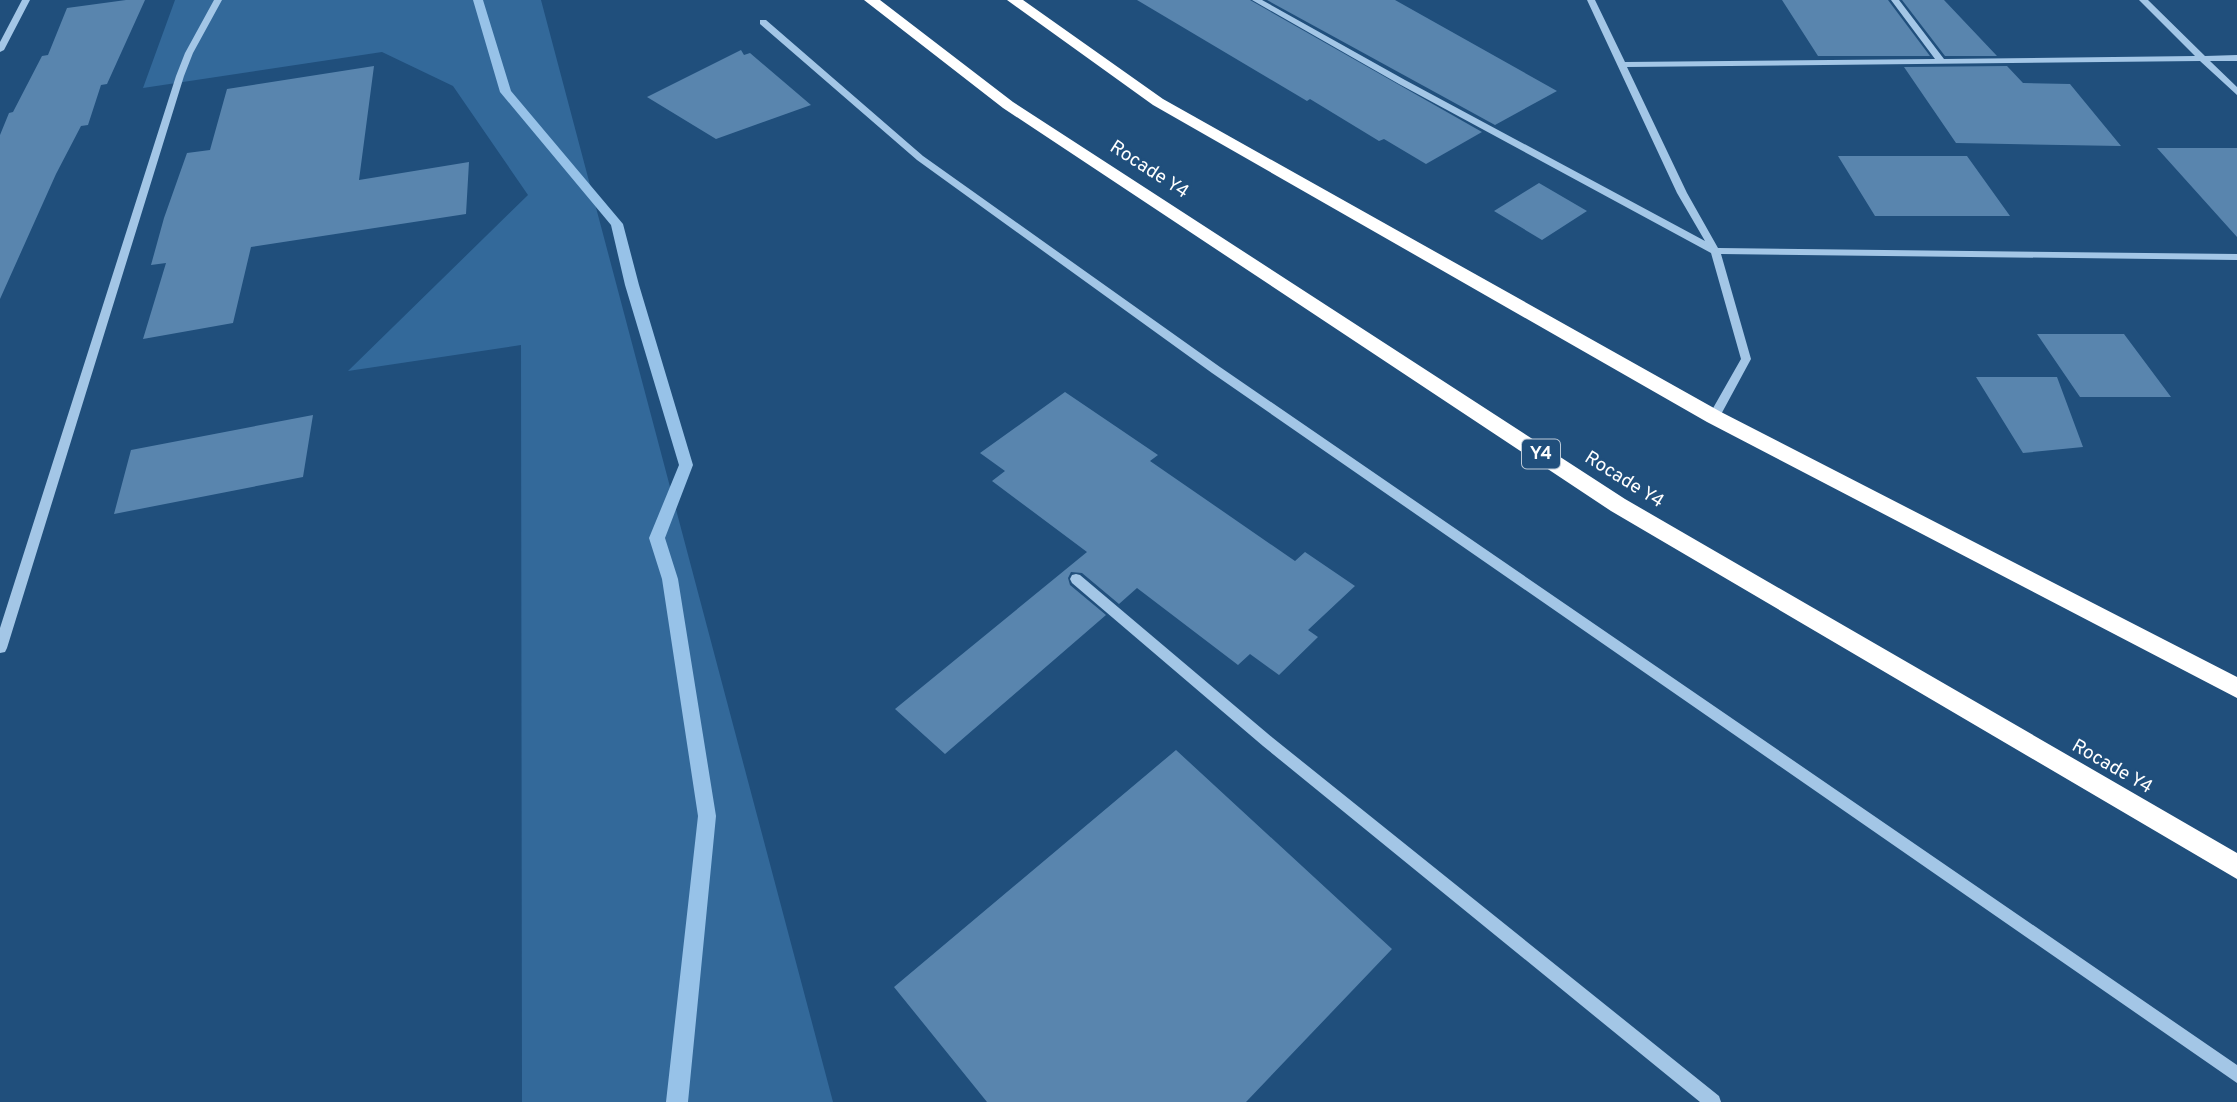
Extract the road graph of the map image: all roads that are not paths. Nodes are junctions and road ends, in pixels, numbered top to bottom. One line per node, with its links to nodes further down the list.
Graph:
1 (26, 0): 10 (street)
2 (218, 0): 20 (street)
3 (871, 0): 22 (highway, Rocade Y4 / Y4)
4 (1014, 0): 18 (highway)
5 (1256, 0): 16 (street)
6 (1591, 0): 14 (street)
7 (1895, 0): 13 (street)
8 (2143, 0): 11 (street)
9 (763, 22): 23 (street)
10 (0, 50)
11 (2200, 58): 12 (street); 13 (street); 15 (street)
12 (2237, 58)
13 (1941, 61): 14 (street)
14 (1622, 65): 16 (street)
15 (2237, 92)
16 (1715, 251): 17 (street); 18 (street)
17 (2237, 257)
18 (1714, 417): 21 (highway)
19 (1076, 579): 24 (street)
20 (0, 648)
21 (2237, 688)
22 (2237, 867)
23 (2237, 1075)
24 (1713, 1102)

